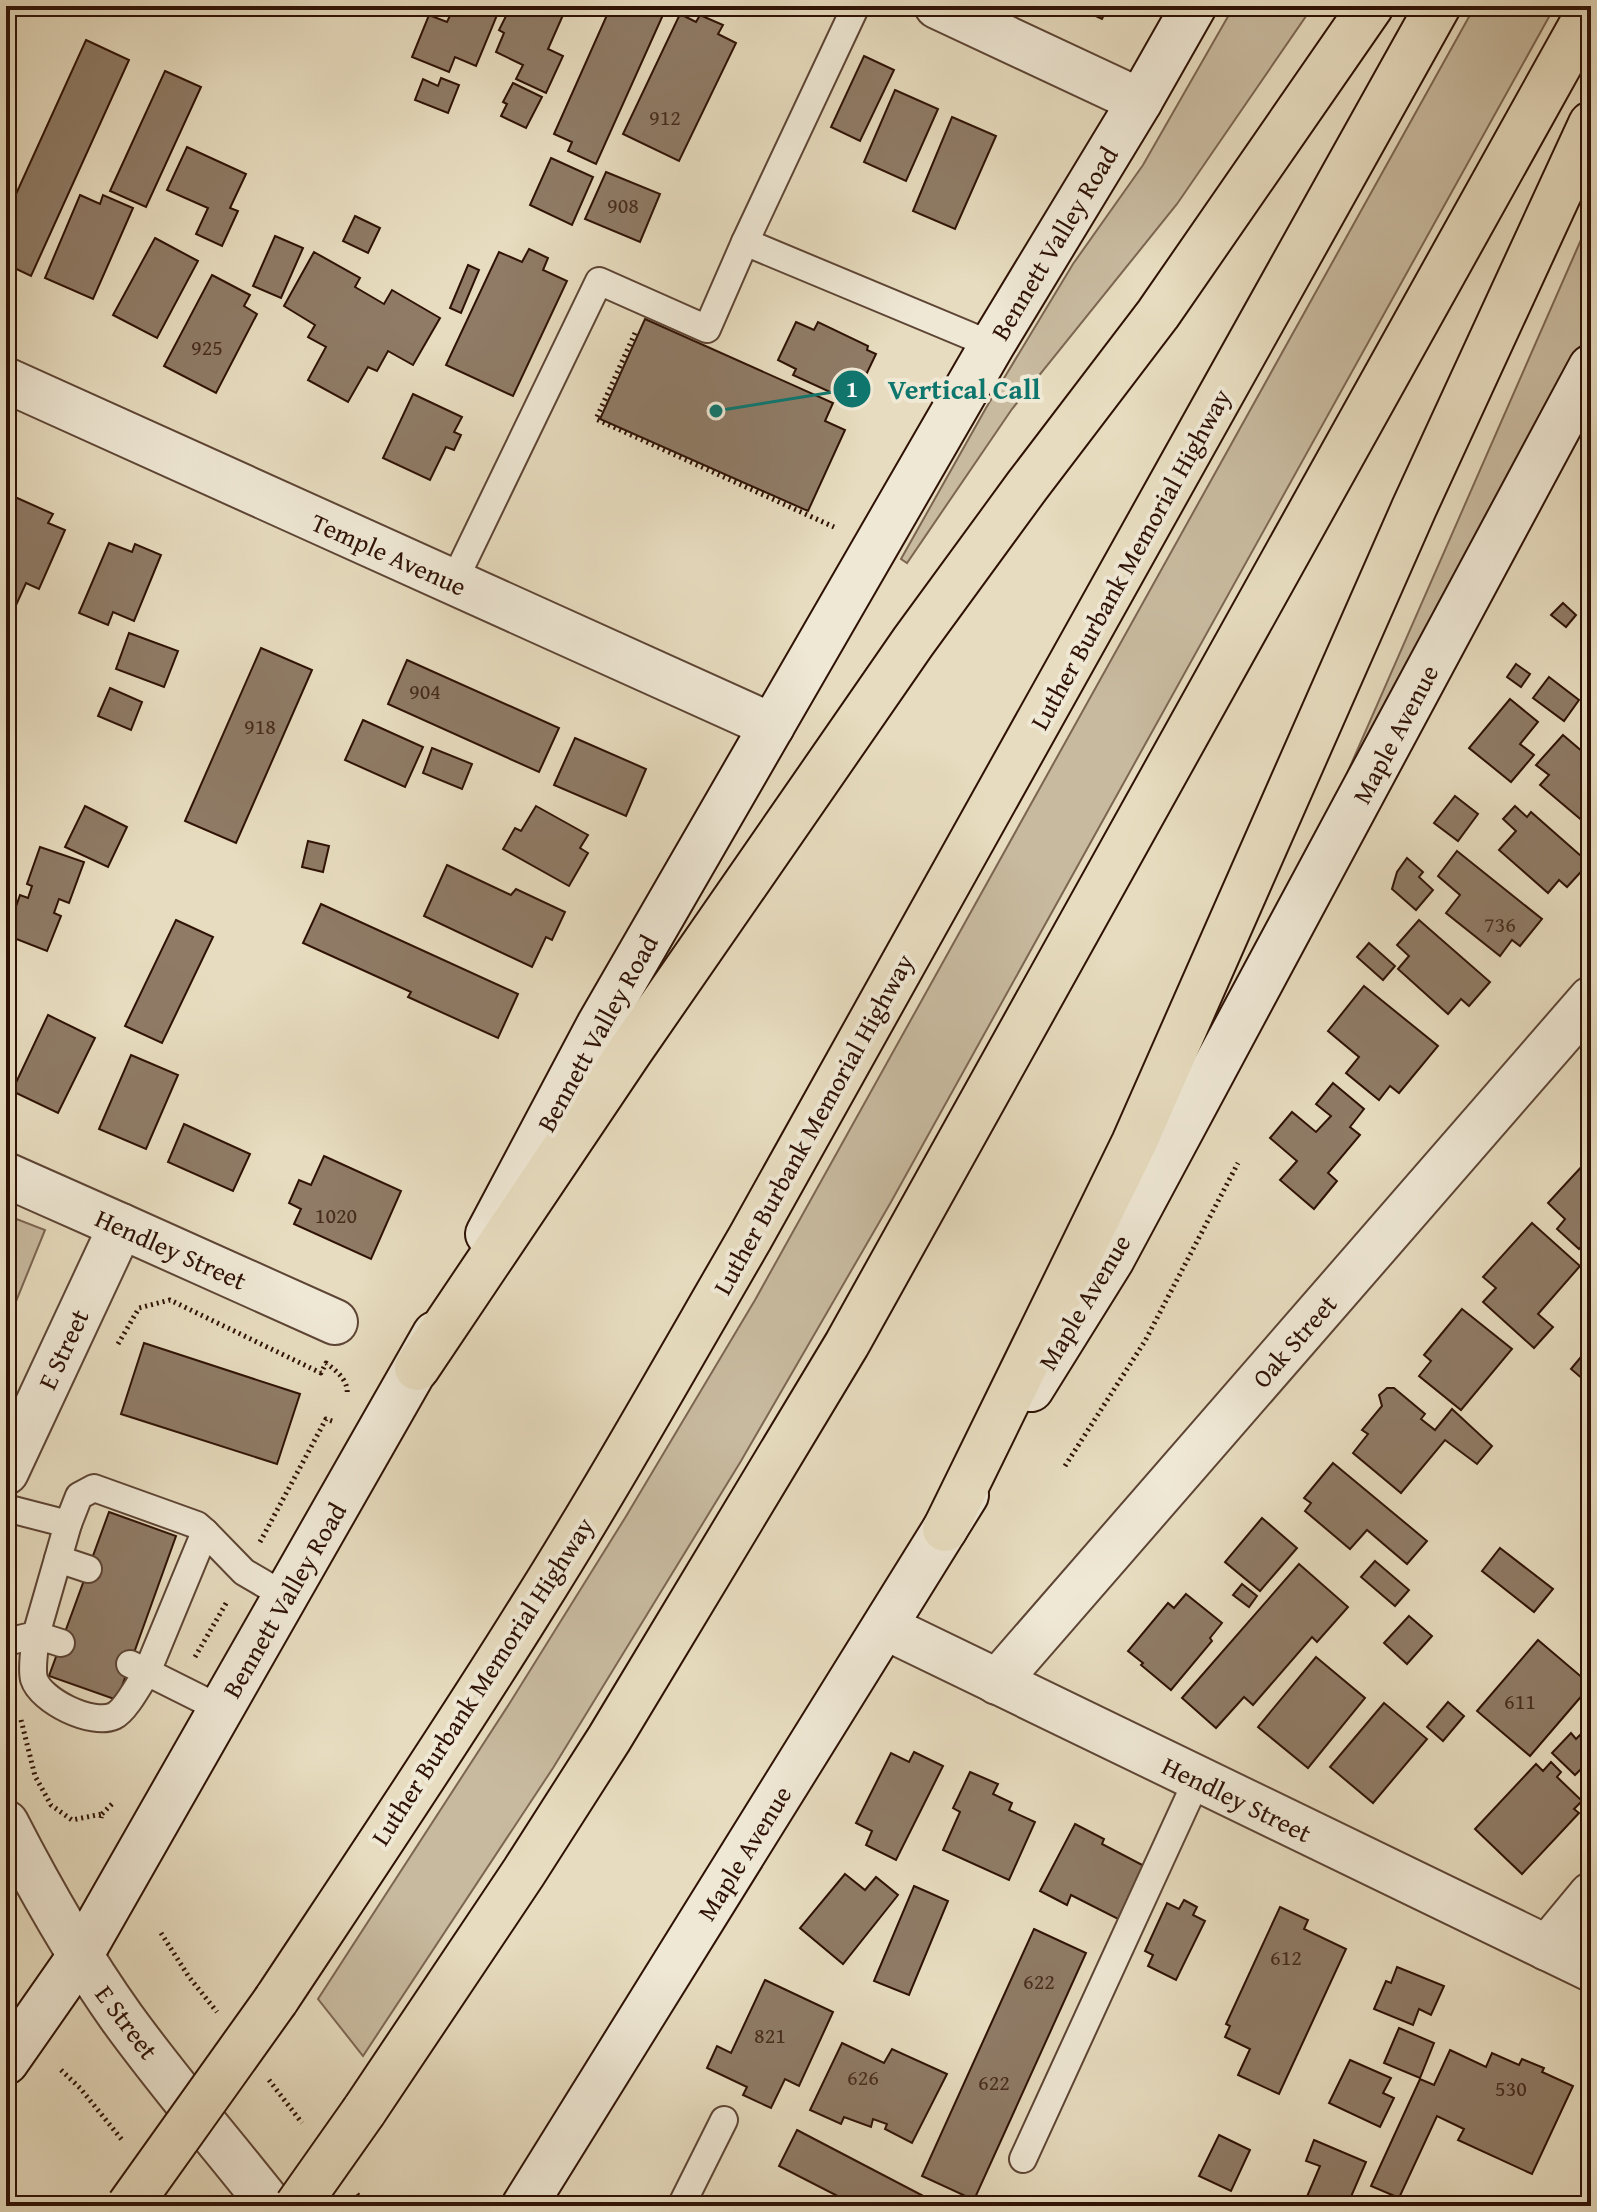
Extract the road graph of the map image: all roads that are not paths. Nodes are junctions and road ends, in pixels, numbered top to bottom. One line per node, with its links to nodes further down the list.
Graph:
1 (856, 6): 9 (lane)
2 (937, 6): 7 (main road)
3 (1194, 6): 7 (main road, Bennett Valley Road)
4 (1371, 6): 19 (highway)
5 (1438, 6): 44 (highway, Luther Burbank Memorial Highway, bridge)
6 (1591, 8): 46 (highway, bridge)
7 (1140, 101): 10 (main road, Bennett Valley Road)
8 (1591, 124): 23 (highway)
9 (745, 242): 10 (lane); 13 (lane)
10 (992, 345): 14 (main road, Bennett Valley Road)
11 (1591, 367): 23 (main road, Maple Avenue)
12 (6, 380): 13 (main road, Temple Avenue)
13 (453, 583): 14 (main road, Temple Avenue)
14 (772, 726): 19 (main road, Bennett Valley Road)
15 (1591, 999): 33 (main road, Oak Street)
16 (6, 1175): 17 (main road, Hendley Street)
17 (121, 1226): 18 (main road, Hendley Street); 20 (main road, E Street)
18 (335, 1322)
19 (417, 1368): 27 (main road, Bennett Valley Road)
20 (6, 1472)
21 (6, 1508): 22 (lane)
22 (68, 1524): 24 (lane); 25 (lane)
23 (945, 1529): 28 (main road, Maple Avenue)
24 (205, 1532): 27 (lane); 32 (lane)
25 (58, 1559): 26 (lane); 29 (lane)
26 (88, 1569)
27 (285, 1596): 34 (main road, Bennett Valley Road)
28 (885, 1627): 33 (main road, Hendley Street); 47 (main road, Maple Avenue)
29 (36, 1635): 30 (lane); 31 (lane); 32 (lane)
30 (6, 1642)
31 (61, 1643)
32 (139, 1668): 34 (lane)
33 (997, 1682): 35 (main road, Hendley Street)
34 (221, 1709): 39 (main road, Bennett Valley Road)
35 (1197, 1780): 38 (main road, Hendley Street); 43 (lane)
36 (6, 1823): 39 (main road, E Street)
37 (1591, 1895): 38 (main road)
38 (1547, 1948): 40 (main road, Hendley Street)
39 (80, 1956): 41 (main road, Bennett Valley Road); 45 (main road, E Street)
40 (1591, 1969)
41 (6, 2062)
42 (724, 2120): 48 (lane)
43 (1023, 2159)
44 (129, 2206)
45 (271, 2206)
46 (297, 2206)
47 (524, 2206)
48 (681, 2206)

